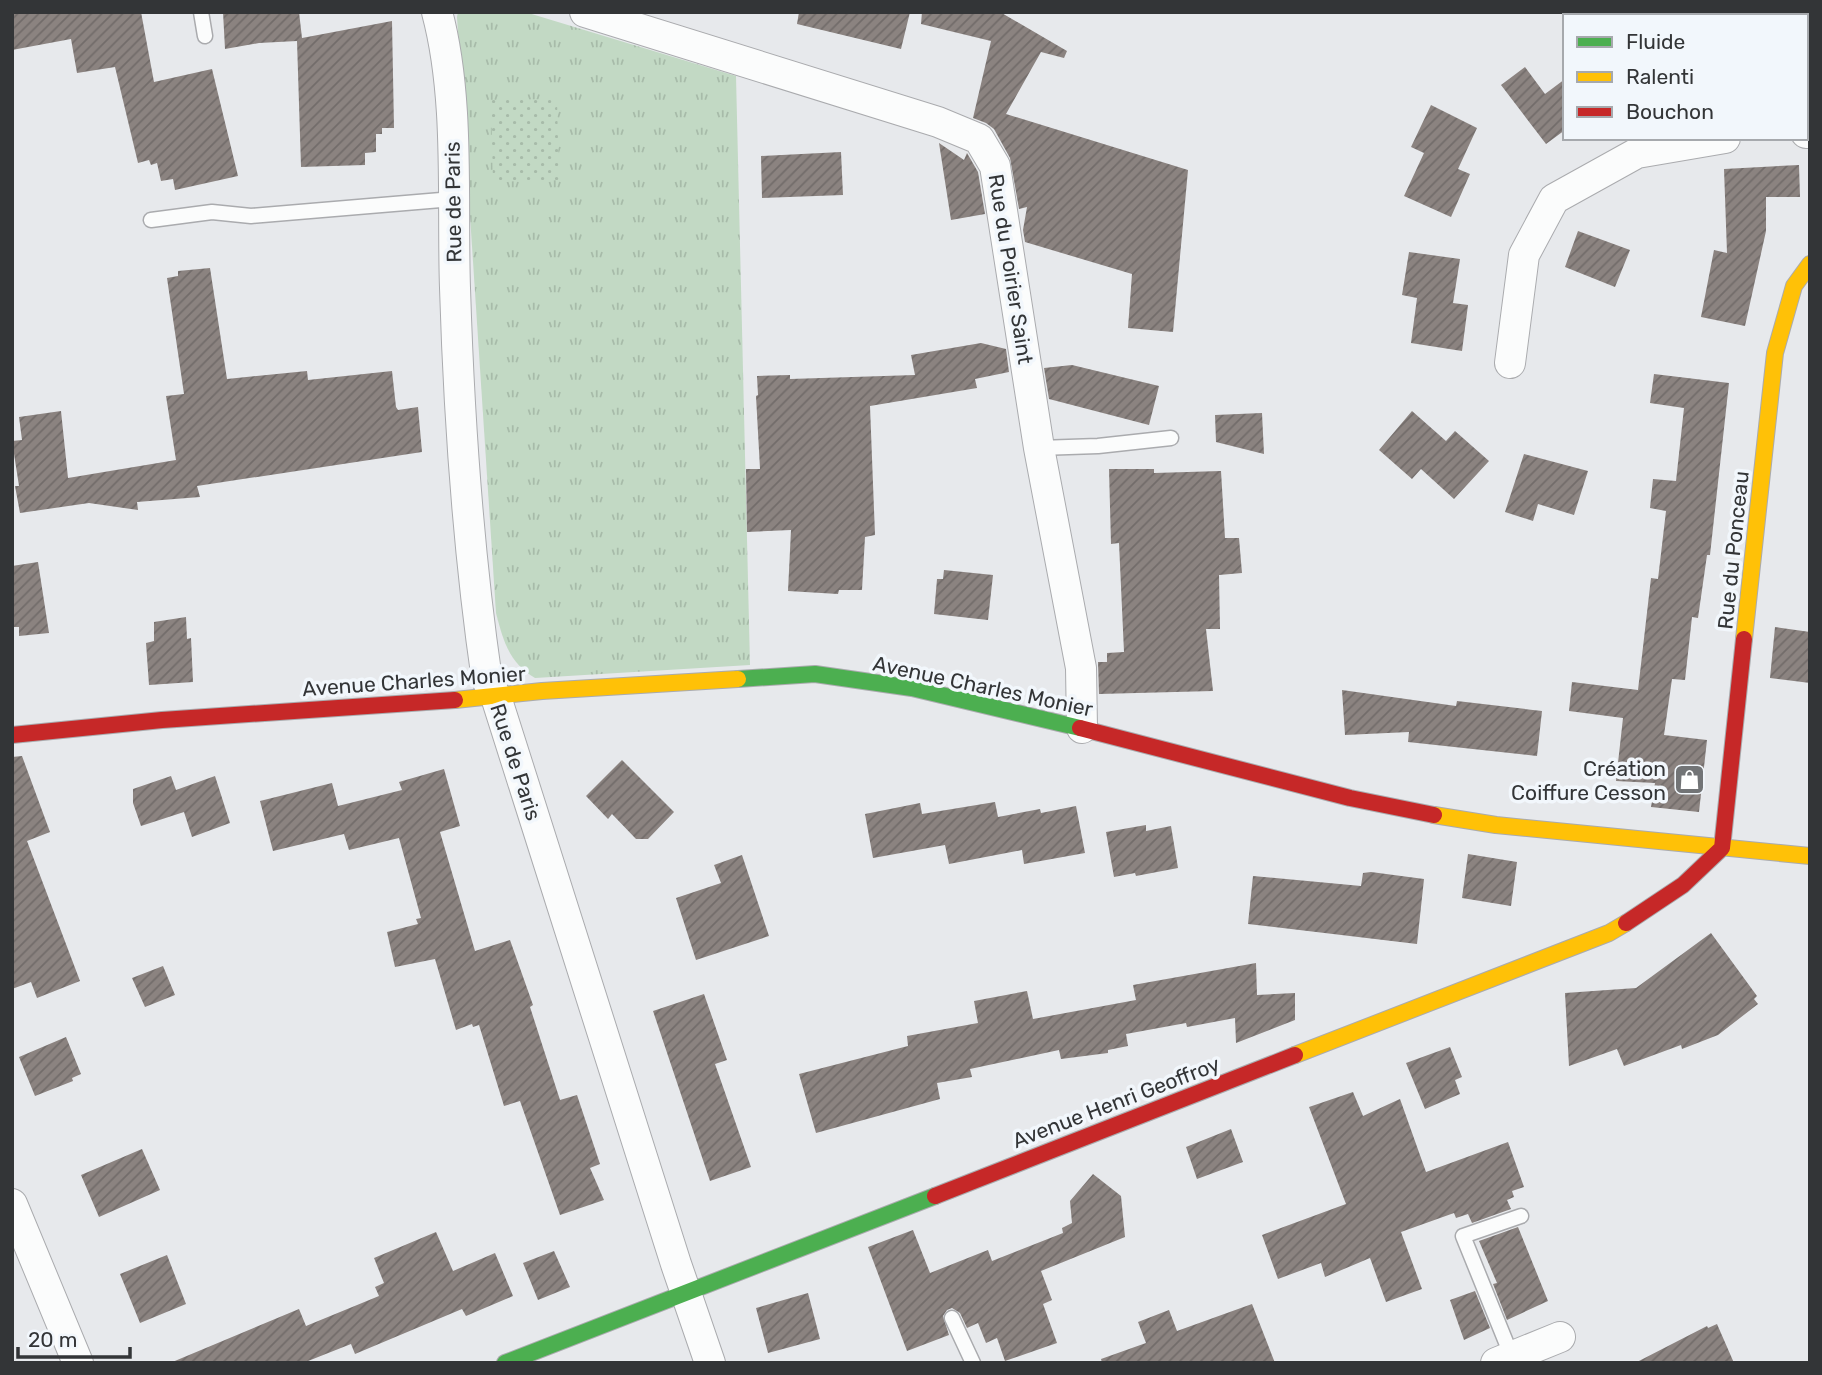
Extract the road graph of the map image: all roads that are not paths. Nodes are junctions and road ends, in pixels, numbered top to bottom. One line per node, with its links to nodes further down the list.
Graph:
1 (201, 12): 4 (lane)
2 (437, 12): 6 (street, Rue de Paris)
3 (585, 12): 11 (street, Rue du Poirier Saint)
4 (205, 36)
5 (1713, 140): 9 (street)
6 (453, 199): 7 (lane); 12 (street, Rue de Paris)
7 (151, 220)
8 (1810, 264): 15 (street, Rue du Ponceau)
9 (1510, 363)
10 (1171, 438): 11 (lane)
11 (1039, 448): 13 (street, Rue du Poirier Saint)
12 (496, 697): 13 (street, Avenue Charles Monier); 14 (street, Avenue Charles Monier); 19 (street, Rue de Paris)
13 (1082, 728): 15 (street, Avenue Charles Monier)
14 (12, 735)
15 (1722, 848): 16 (street, Avenue Charles Monier); 19 (street, Avenue Henri Geoffroy)
16 (1810, 856)
17 (12, 1204): 23 (street)
18 (1521, 1216): 22 (lane)
19 (686, 1292): 24 (street, Avenue Henri Geoffroy); 25 (street, Rue de Paris)
20 (952, 1318): 26 (lane)
21 (1560, 1337): 22 (street)
22 (1504, 1360)
23 (78, 1363)
24 (505, 1363)
25 (710, 1363)
26 (973, 1363)

